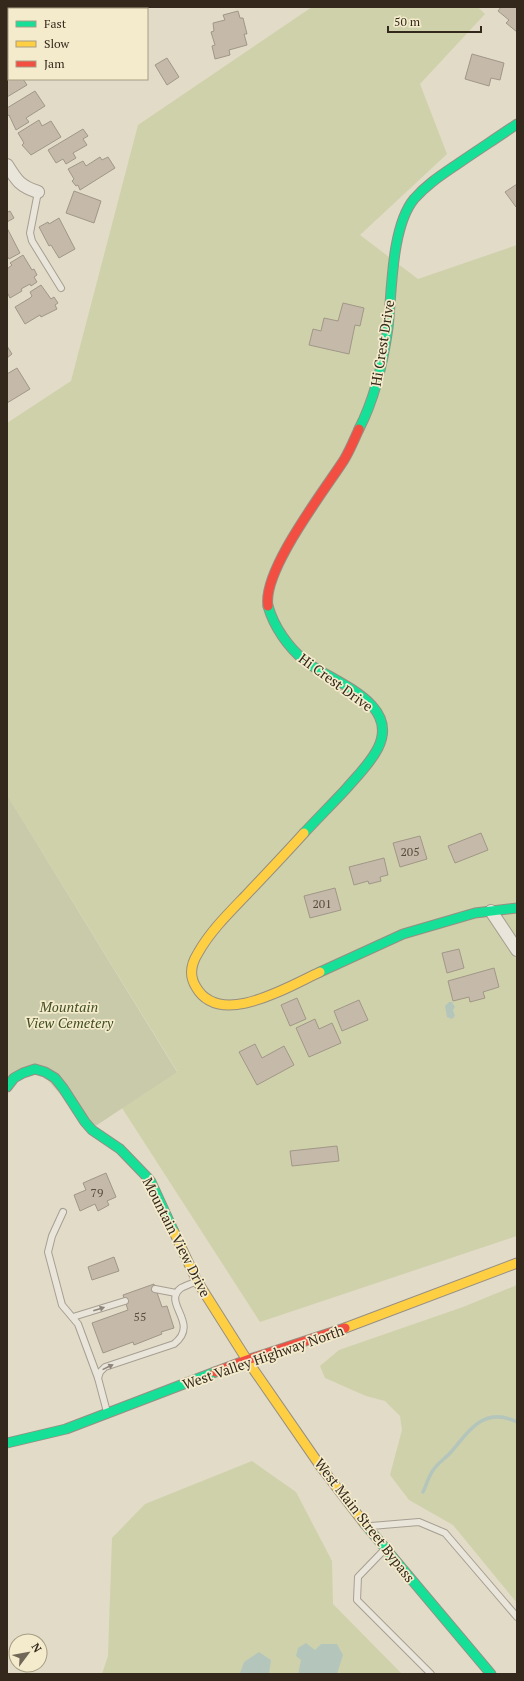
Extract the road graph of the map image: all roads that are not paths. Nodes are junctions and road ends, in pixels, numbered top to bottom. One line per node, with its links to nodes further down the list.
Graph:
1 (517, 124): 6 (street, Hi Crest Drive)
2 (7, 165): 3 (street)
3 (38, 192): 4 (lane)
4 (61, 288)
5 (517, 908): 6 (street, Hi Crest Drive)
6 (491, 911): 7 (street)
7 (517, 950)
8 (7, 1086): 11 (street, Mountain View Drive)
9 (63, 1212): 15 (lane)
10 (517, 1263): 16 (street, West Valley Highway North)
11 (197, 1281): 13 (lane); 16 (street, Mountain View Drive)
12 (156, 1290): 13 (lane)
13 (176, 1293): 17 (lane, one-way to 13)
14 (125, 1301): 15 (lane, one-way to 14)
15 (73, 1317): 17 (lane)
16 (247, 1360): 18 (street, West Valley Highway North); 20 (street, West Main Street Bypass)
17 (98, 1378): 18 (lane)
18 (107, 1413): 19 (street, West Valley Highway North)
19 (7, 1443)
20 (367, 1527): 21 (street, West Main Street Bypass); 22 (lane)
21 (385, 1549): 23 (lane); 24 (street, West Main Street Bypass)
22 (517, 1617)
23 (431, 1674)
24 (491, 1674)

